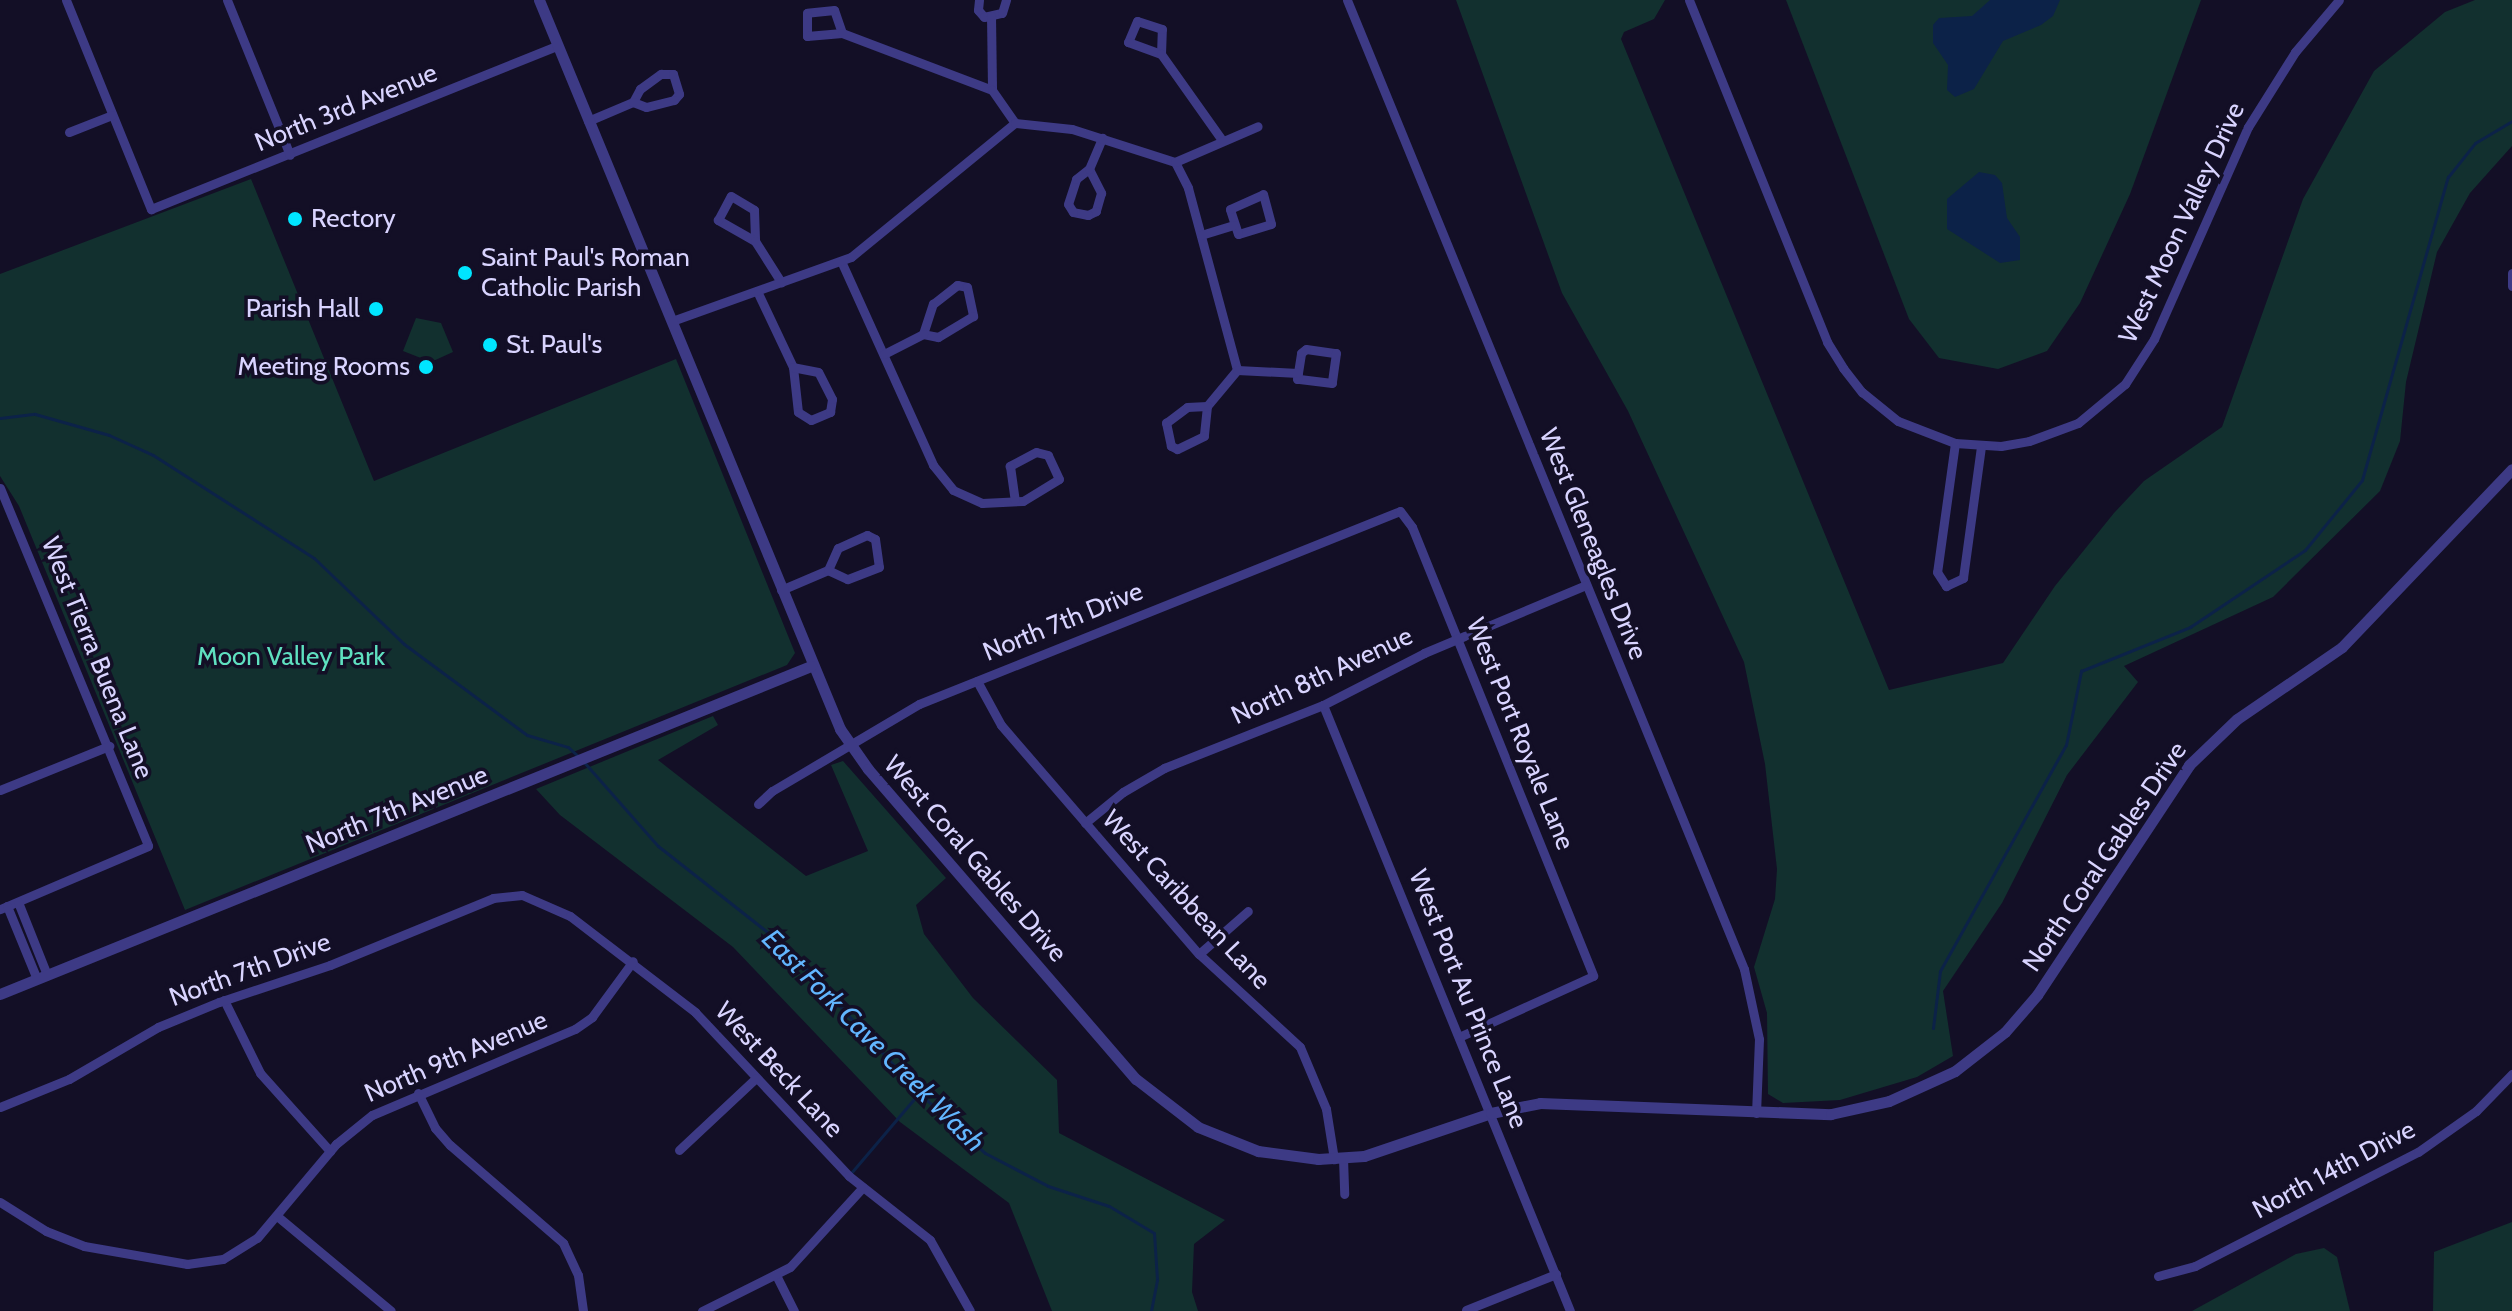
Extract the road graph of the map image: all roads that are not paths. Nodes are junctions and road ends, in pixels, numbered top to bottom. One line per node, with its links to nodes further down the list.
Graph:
1 (66, 0): 15 (street)
2 (227, 0): 22 (street)
3 (539, 0): 11 (street, West Coral Gables Drive)
4 (979, 0): 9 (street)
5 (1006, 0): 9 (street)
6 (1347, 0): 47 (street, West Gleneagles Drive)
7 (1689, 0): 40 (street, West Moon Valley Drive)
8 (2339, 0): 41 (street, West Moon Valley Drive)
9 (991, 16): 13 (street)
10 (842, 33): 10 (street); 13 (street)
11 (557, 46): 16 (street, West Coral Gables Drive); 22 (street, North 3rd Avenue)
12 (1161, 54): 12 (street); 21 (street)
13 (992, 90): 17 (street)
14 (633, 102): 14 (street); 16 (street)
15 (112, 115): 19 (street); 22 (street, North 3rd Avenue)
16 (588, 121): 33 (street, West Coral Gables Drive)
17 (1015, 123): 20 (street); 28 (street)
18 (1258, 126): 21 (street)
19 (69, 132)
20 (1102, 138): 23 (street); 24 (street)
21 (1222, 140): 23 (street)
22 (290, 155)
23 (1175, 162): 26 (street)
24 (1089, 169): 24 (street)
25 (1234, 225): 25 (street); 26 (street)
26 (1201, 235): 37 (street)
27 (755, 241): 27 (street); 30 (street)
28 (841, 261): 30 (street); 35 (street)
29 (2512, 273): 31 (street)
30 (781, 282): 32 (street)
31 (2512, 286)
32 (757, 291): 33 (street); 36 (street)
33 (672, 321): 48 (street, West Coral Gables Drive)
34 (923, 334): 34 (street); 35 (street)
35 (884, 354): 44 (street)
36 (793, 367): 36 (street)
37 (1237, 370): 38 (street); 39 (street)
38 (1298, 373): 38 (street)
39 (1207, 406): 39 (street)
40 (1955, 443): 41 (street, West Moon Valley Drive); 41 (street)
41 (1981, 446)
42 (2512, 469): 74 (street, North Coral Gables Drive)
43 (0, 488): 54 (street, West Tierra Buena Lane)
44 (1015, 500): 44 (street)
45 (1400, 511): 49 (street, West Port Royale Lane); 51 (street, North 7th Drive)
46 (828, 570): 46 (street); 48 (street)
47 (1586, 585): 49 (street, North 8th Avenue); 73 (street, West Gleneagles Drive)
48 (781, 590): 50 (street, West Coral Gables Drive)
49 (1457, 638): 52 (street, North 8th Avenue); 67 (street, West Port Royale Lane)
50 (811, 666): 53 (street, West Coral Gables Drive); 64 (street, North 7th Avenue)
51 (977, 681): 53 (street, North 7th Drive); 57 (street, West Caribbean Lane)
52 (1323, 705): 57 (street, North 8th Avenue); 67 (street, West Port Au Prince Lane)
53 (850, 744): 56 (street, North 7th Drive); 77 (street, West Coral Gables Drive)
54 (109, 746): 55 (street); 59 (street, West Tierra Buena Lane)
55 (0, 790)
56 (758, 804)
57 (1085, 823): 62 (street, West Caribbean Lane)
58 (522, 895): 63 (street, West Beck Lane); 66 (street, North 7th Drive)
59 (18, 902): 60 (street); 64 (street)
60 (4, 907): 64 (street)
61 (1248, 911): 62 (street)
62 (1199, 954): 77 (street, West Caribbean Lane)
63 (633, 961): 69 (street, West Beck Lane); 70 (street, North 9th Avenue)
64 (42, 977): 65 (street, North 7th Avenue)
65 (0, 994)
66 (224, 1000): 71 (street, North 7th Drive); 76 (street)
67 (1459, 1037): 72 (street, West Port Au Prince Lane)
68 (2512, 1074): 84 (street, North 14th Drive)
69 (756, 1078): 75 (street); 78 (street, West Beck Lane)
70 (418, 1093): 76 (street, North 9th Avenue); 87 (street)
71 (0, 1107)
72 (1491, 1113): 73 (street, West Coral Gables Drive); 77 (street, West Coral Gables Drive); 82 (street, West Port Au Prince Lane)
73 (1756, 1113): 74 (street, West Coral Gables Drive)
74 (1809, 1115)
75 (679, 1150)
76 (330, 1151): 81 (street, North 9th Avenue)
77 (1338, 1158): 79 (street)
78 (863, 1187): 83 (street); 90 (street, West Beck Lane)
79 (1344, 1194)
80 (0, 1202): 81 (street, North 9th Avenue)
81 (277, 1216): 86 (street)
82 (1556, 1274): 85 (street); 91 (street, West Port Au Prince Lane)
83 (776, 1275): 88 (street); 89 (street)
84 (2158, 1276)
85 (1466, 1310)
86 (391, 1311)
87 (583, 1311)
88 (702, 1311)
89 (794, 1311)
90 (970, 1311)
91 (1570, 1311)

